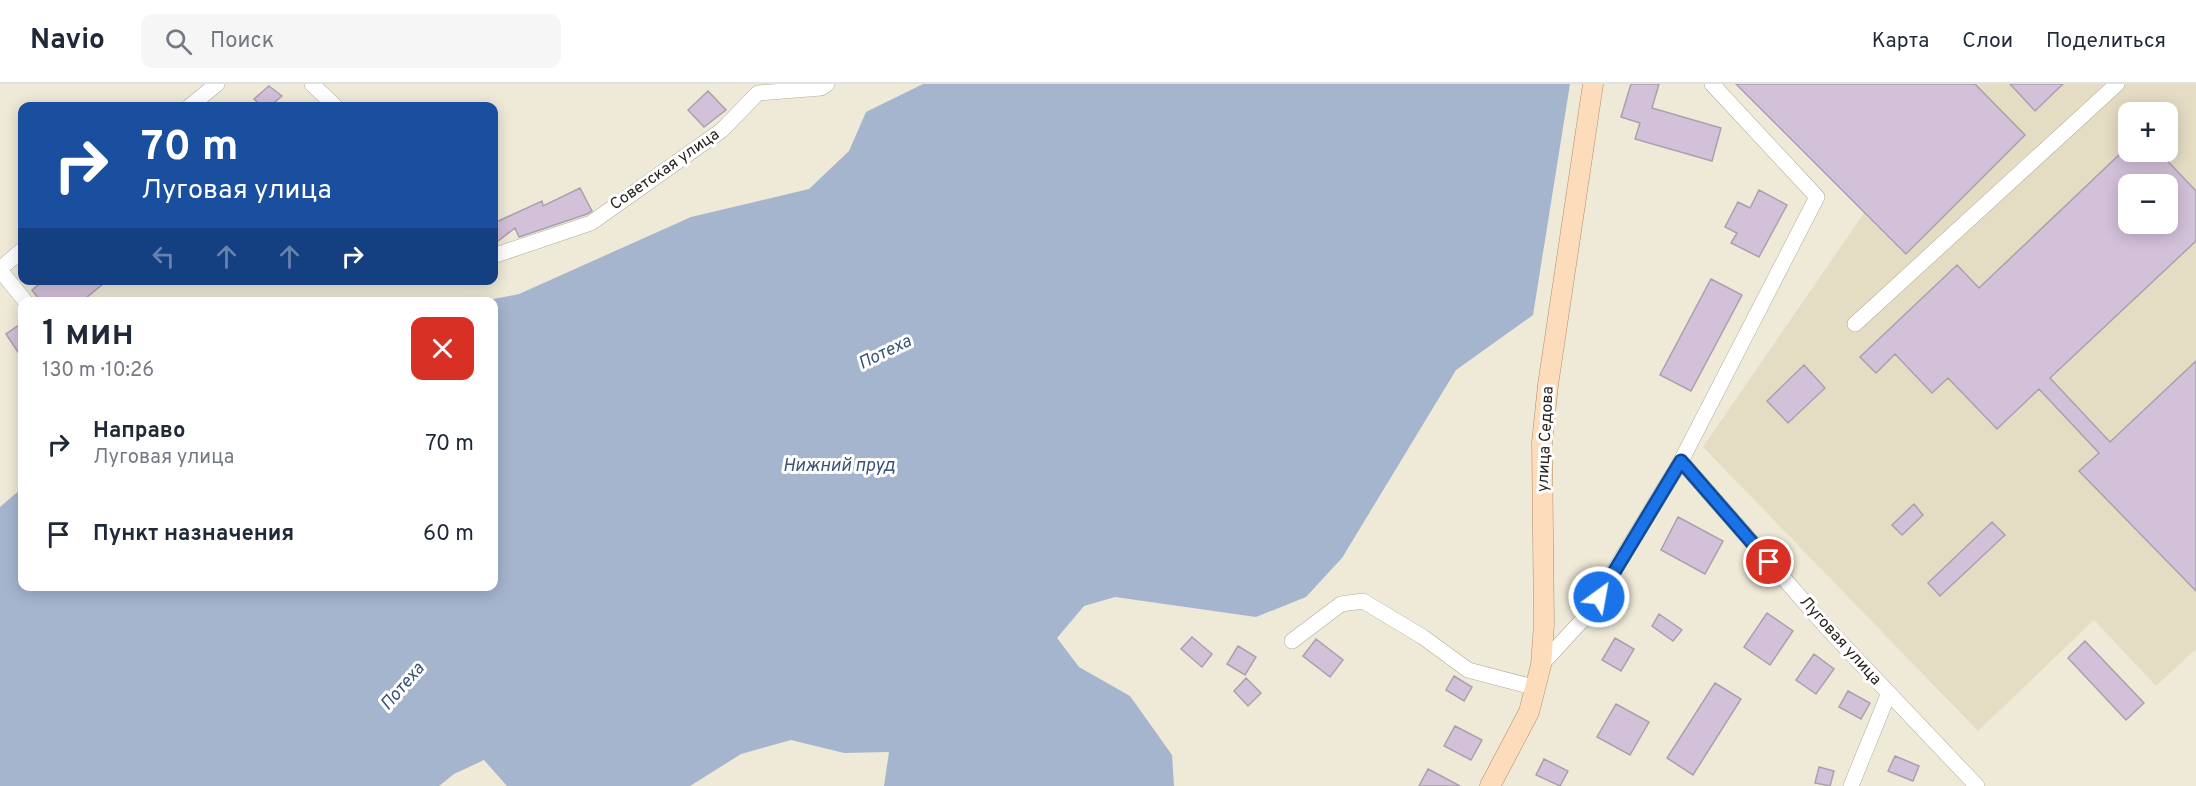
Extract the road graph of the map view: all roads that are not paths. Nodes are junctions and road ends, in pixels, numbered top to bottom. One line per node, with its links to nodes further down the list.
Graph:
1 (217, 84): 8 (street)
2 (312, 84): 9 (street)
3 (827, 84): 7 (street, Советская улица)
4 (1593, 84): 17 (main road, улица Седова)
5 (1712, 84): 15 (street)
6 (2117, 84): 14 (street)
7 (753, 89): 10 (street, Советская улица)
8 (195, 102)
9 (331, 102)
10 (498, 253)
11 (18, 254): 12 (street)
12 (0, 270): 13 (street)
13 (22, 297)
14 (1855, 324)
15 (1681, 461): 17 (street); 19 (street, Луговая улица)
16 (1292, 640): 18 (street)
17 (1541, 665): 18 (main road, улица Седова)
18 (1537, 687): 20 (main road, улица Седова)
19 (1888, 695): 21 (street); 22 (street, Луговая улица)
20 (1490, 786)
21 (1851, 786)
22 (1977, 786)

